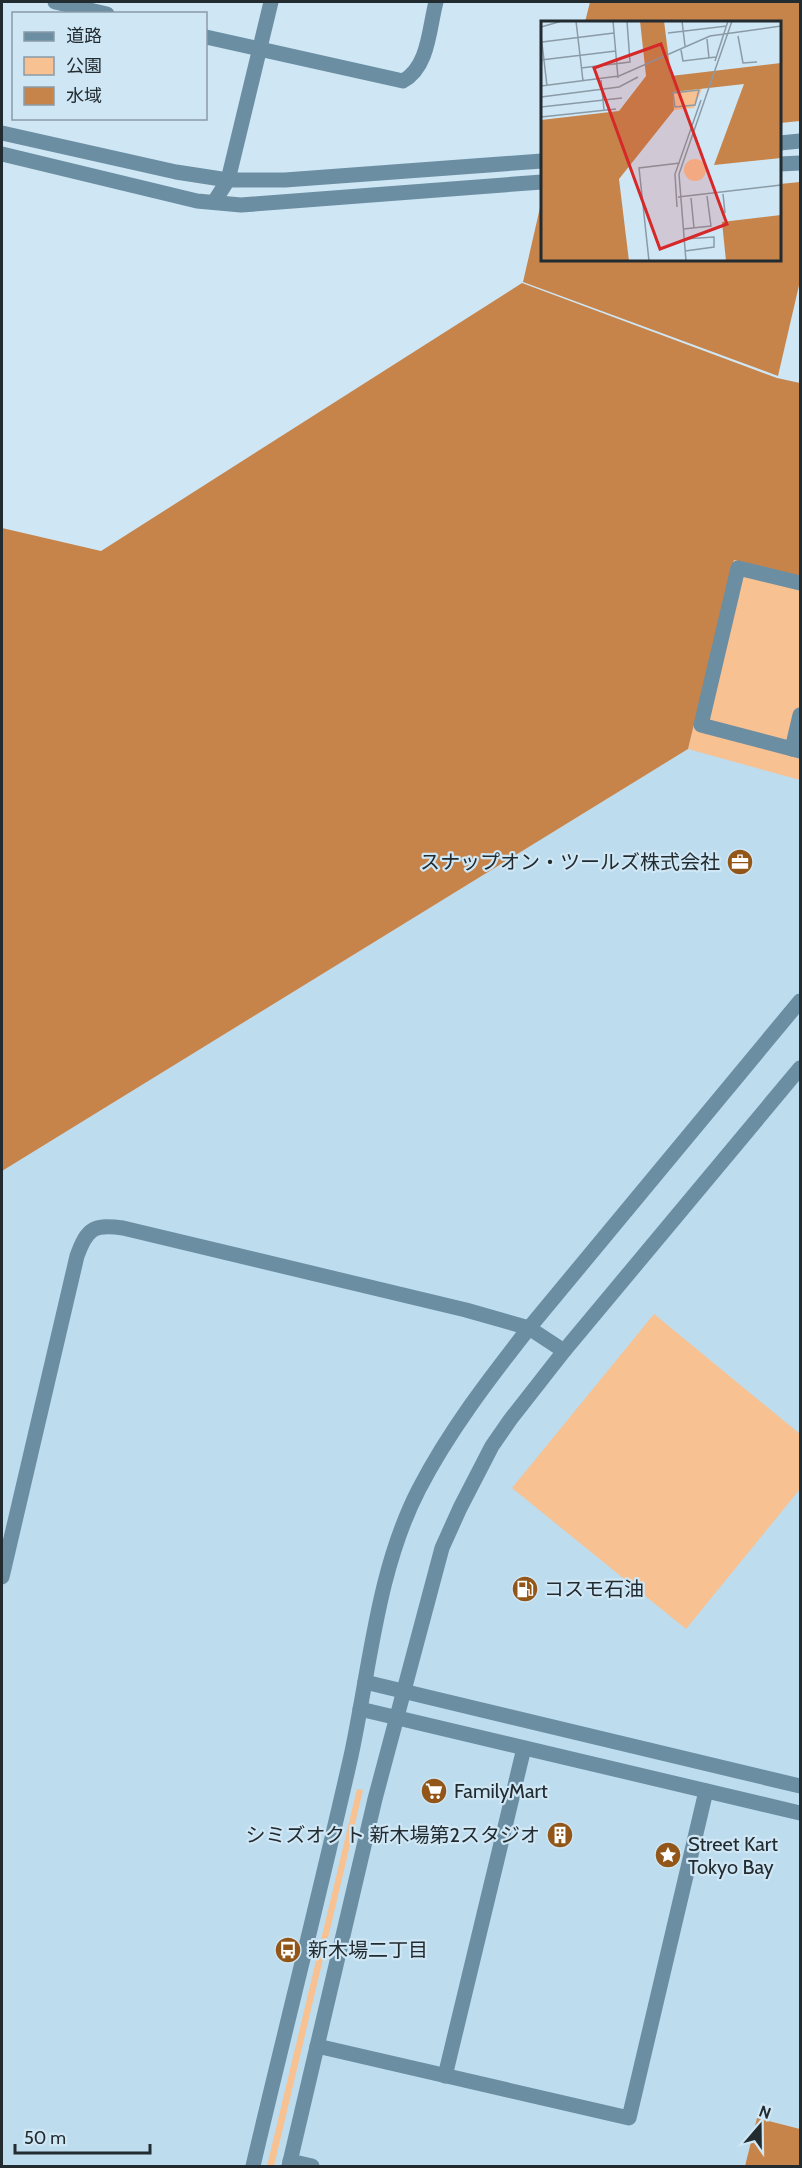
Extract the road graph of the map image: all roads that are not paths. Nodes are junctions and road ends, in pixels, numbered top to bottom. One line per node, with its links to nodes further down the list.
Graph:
1 (56, 2): 4 (street)
2 (272, 2): 6 (street)
3 (436, 2): 6 (street)
4 (98, 12)
5 (207, 36): 6 (street)
6 (260, 49): 14 (street)
7 (2, 133): 14 (street)
8 (801, 141): 9 (street)
9 (781, 143)
10 (2, 154): 16 (street)
11 (541, 161): 14 (street)
12 (801, 162): 13 (street)
13 (781, 164)
14 (228, 180): 16 (street)
15 (541, 182): 16 (street)
16 (214, 202)
17 (801, 583): 19 (street)
18 (801, 715): 19 (street)
19 (796, 750)
20 (801, 1001): 22 (street)
21 (801, 1068): 23 (street)
22 (529, 1328): 23 (street); 24 (street); 25 (street)
23 (564, 1351): 26 (street)
24 (2, 1577)
25 (365, 1682): 26 (street); 27 (street)
26 (404, 1691): 28 (street); 30 (street)
27 (360, 1709): 28 (street); 36 (street)
28 (397, 1718): 29 (street); 33 (street)
29 (524, 1748): 31 (street); 34 (street)
30 (801, 1786)
31 (705, 1791): 32 (street); 34 (street)
32 (801, 1813)
33 (317, 2046): 34 (street); 35 (street)
34 (445, 2076)
35 (289, 2164): 37 (street)
36 (253, 2166)
37 (312, 2166)

